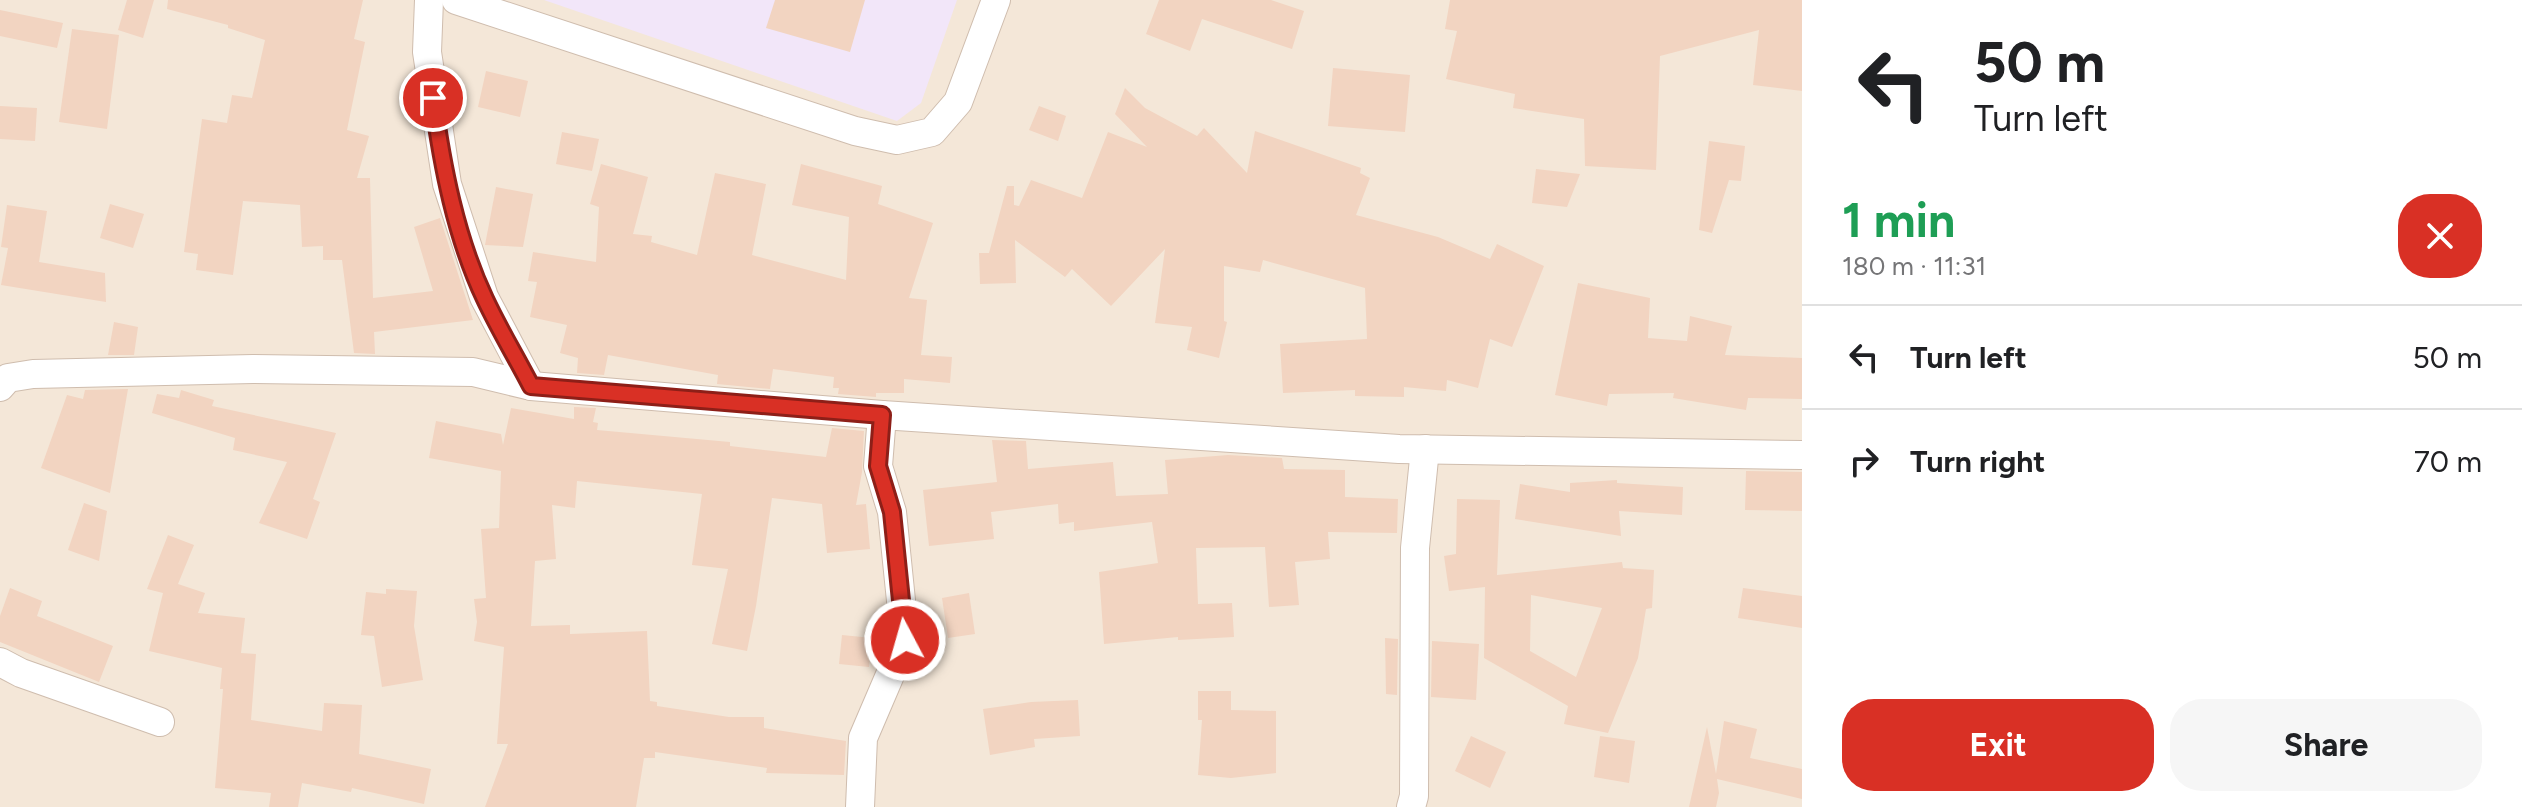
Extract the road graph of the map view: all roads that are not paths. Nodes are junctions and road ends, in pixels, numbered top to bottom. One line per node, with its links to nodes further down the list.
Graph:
1 (429, 0): 4 (street)
2 (456, 0): 3 (street)
3 (996, 0)
4 (531, 386): 5 (street); 6 (street)
5 (0, 387)
6 (882, 415): 7 (street); 11 (street)
7 (1425, 449): 8 (street); 12 (street)
8 (1802, 455)
9 (0, 662): 10 (street)
10 (160, 722)
11 (860, 807)
12 (1411, 807)

